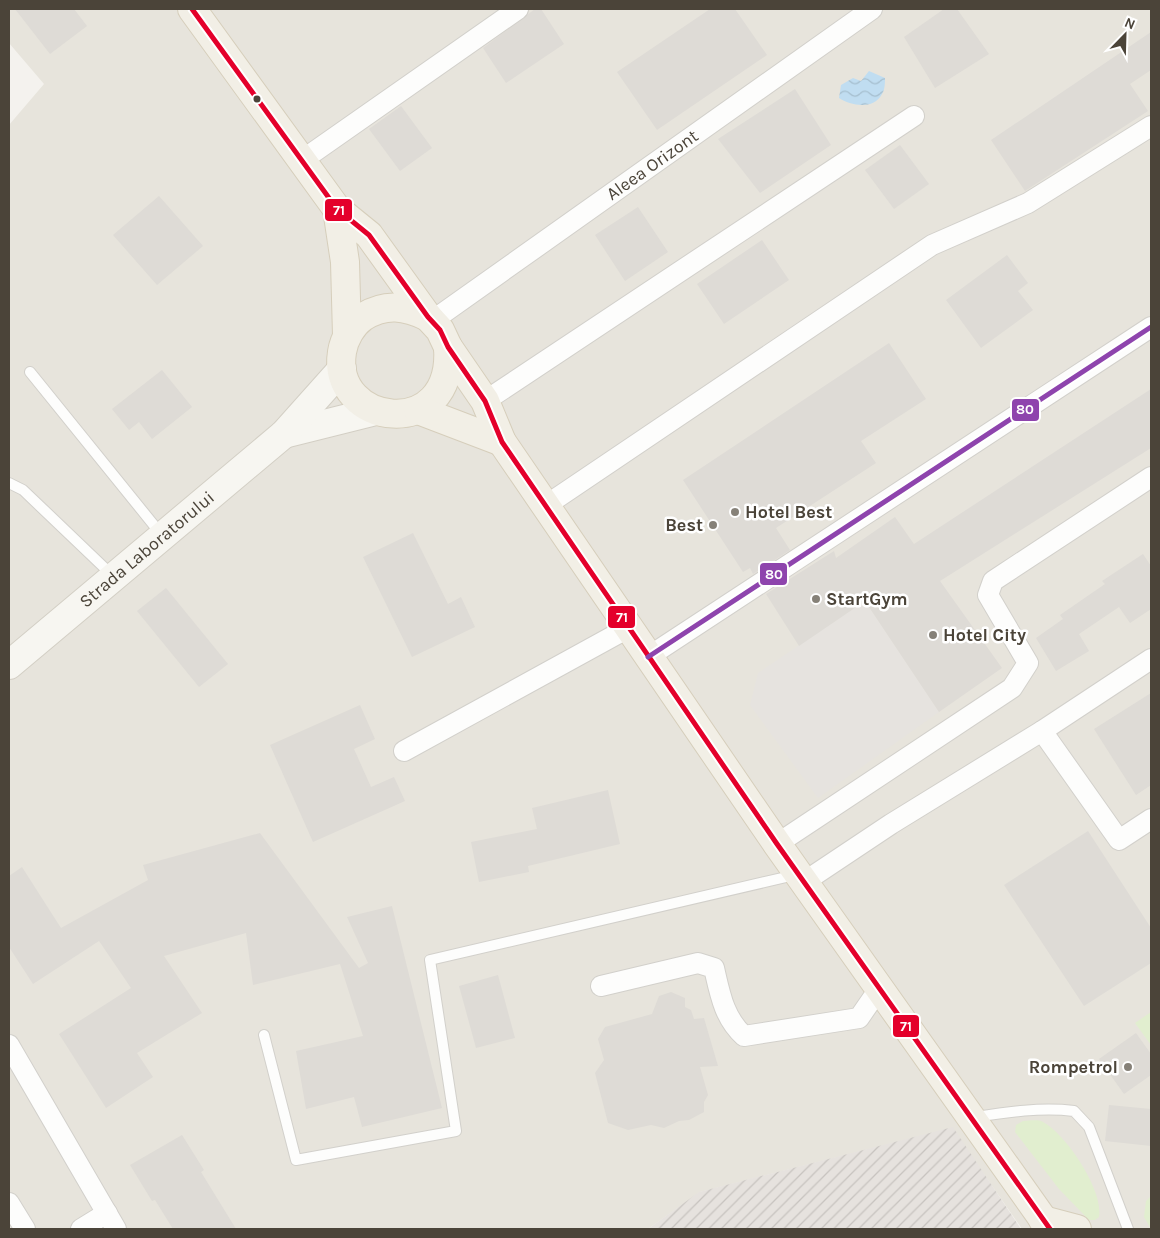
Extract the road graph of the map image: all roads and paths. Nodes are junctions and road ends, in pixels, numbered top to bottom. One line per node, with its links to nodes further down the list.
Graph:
1 (192, 9): 6 (main road)
2 (518, 9): 6 (street)
3 (872, 9): 8 (street, Aleea Orizont)
4 (914, 116): 14 (street)
5 (1151, 126): 21 (street)
6 (301, 161): 7 (main road)
7 (337, 209): 8 (main road); 10 (main road)
8 (430, 319): 10 (main road); 11 (main road)
9 (1151, 327): 25 (street)
10 (347, 335): 12 (main road)
11 (448, 347): 14 (main road); 15 (main road)
12 (342, 369): 16 (main road); 17 (street, Strada Laboratorului)
13 (30, 372): 22 (lane)
14 (486, 401): 18 (main road)
15 (418, 410): 16 (main road); 18 (main road)
16 (376, 411): 17 (street)
17 (284, 434): 22 (street, Strada Laboratorului)
18 (502, 442): 21 (main road)
19 (1151, 477): 31 (street)
20 (9, 483): 23 (lane)
21 (545, 506): 24 (main road)
22 (162, 535): 23 (street, Strada Laboratorului)
23 (113, 576): 27 (street, Strada Laboratorului)
24 (628, 628): 25 (main road); 29 (street)
25 (648, 657): 31 (main road)
26 (1151, 658): 28 (street)
27 (9, 665)
28 (1042, 731): 30 (street); 32 (street)
29 (404, 752)
30 (1151, 819)
31 (777, 844): 32 (main road)
32 (801, 878): 34 (main road); 35 (lane)
33 (601, 986): 34 (street)
34 (880, 989): 37 (main road)
35 (264, 1034)
36 (9, 1045): 39 (street)
37 (970, 1118): 40 (main road); 44 (lane)
38 (9, 1203): 41 (street)
39 (111, 1221): 42 (street)
40 (1047, 1224): 43 (main road)
41 (24, 1229)
42 (81, 1229)
43 (1077, 1229)
44 (1128, 1229)

